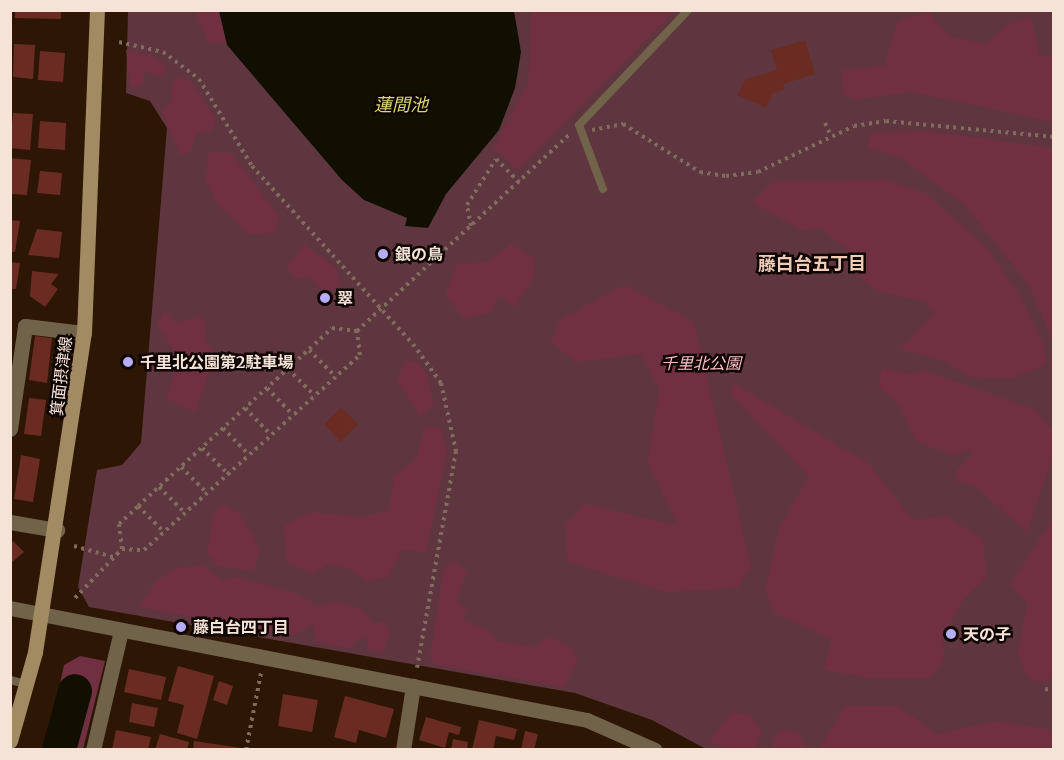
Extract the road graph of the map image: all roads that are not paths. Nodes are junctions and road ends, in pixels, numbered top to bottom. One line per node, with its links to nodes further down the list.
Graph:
1 (97, 10): 4 (main road, 箕面摂津線)
2 (688, 10): 3 (lane)
3 (603, 189)
4 (84, 333): 5 (street); 7 (main road, 箕面摂津線)
5 (10, 429)
6 (10, 522): 7 (street)
7 (57, 530): 9 (main road, 箕面摂津線)
8 (10, 608): 9 (street)
9 (41, 614): 10 (street); 12 (main road, 箕面摂津線)
10 (121, 631): 13 (street); 15 (street)
11 (10, 680): 12 (lane)
12 (26, 684): 14 (main road, 箕面摂津線)
13 (413, 686): 16 (street); 17 (street)
14 (10, 741)
15 (93, 750)
16 (403, 750)
17 (655, 750)

